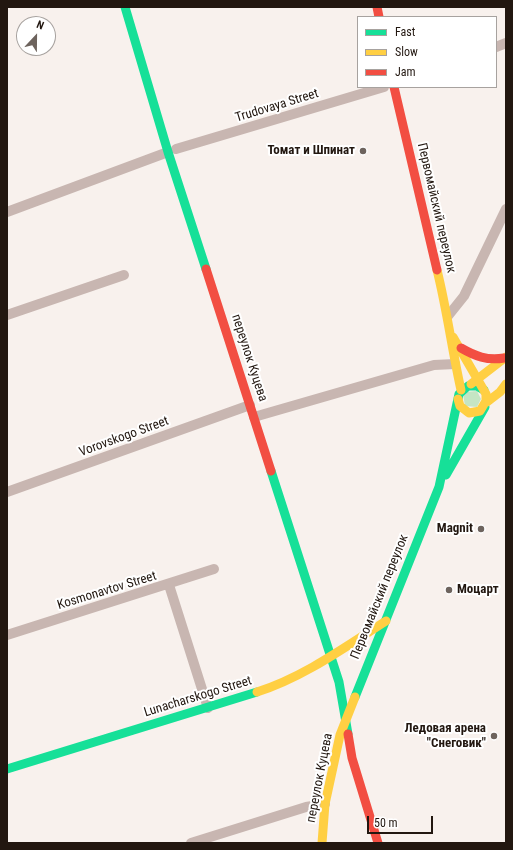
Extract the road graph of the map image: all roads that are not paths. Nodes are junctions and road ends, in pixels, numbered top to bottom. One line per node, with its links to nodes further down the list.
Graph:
1 (125, 7): 4 (street, переулок Куцева)
2 (381, 88): 4 (street, Trudovaya Street)
3 (394, 88): 9 (street, Первомайский переулок)
4 (172, 151): 6 (street, Trudovaya Street); 20 (street, переулок Куцева)
5 (506, 209): 9 (street)
6 (7, 212)
7 (124, 275): 8 (street)
8 (7, 315)
9 (448, 316): 10 (street, Первомайский переулок)
10 (451, 335): 11 (street, Первомайский переулок); 13 (street, Первомайский переулок)
11 (461, 348): 12 (street); 14 (street, Первомайский переулок)
12 (505, 358): 14 (street)
13 (455, 364): 17 (street, Первомайский переулок); 21 (street)
14 (477, 379): 16 (street, Первомайский переулок); 17 (street)
15 (506, 384): 18 (street)
16 (484, 390): 17 (street); 19 (street)
17 (462, 391): 19 (street); 22 (street, Первомайский переулок)
18 (503, 395): 19 (street)
19 (486, 404): 22 (street, Первомайский переулок)
20 (250, 405): 21 (street, переулок Куцева); 23 (street, Vorovskogo Street)
21 (254, 417): 28 (street, переулок Куцева)
22 (439, 487): 26 (street, Первомайский переулок)
23 (7, 492)
24 (214, 569): 25 (street, Kosmonavtov Street)
25 (169, 585): 27 (street, Kosmonavtov Street); 29 (street)
26 (386, 621): 28 (street, Lunacharskogo Street); 30 (street, Первомайский переулок)
27 (7, 636)
28 (329, 657): 29 (street, Lunacharskogo Street); 30 (street, переулок Куцева)
29 (208, 708): 31 (street, Lunacharskogo Street)
30 (346, 718): 32 (street, переулок Куцева); 35 (street, переулок Куцева)
31 (7, 769)
32 (326, 804): 33 (street); 34 (street, переулок Куцева)
33 (191, 843)
34 (322, 843)
35 (378, 843)

